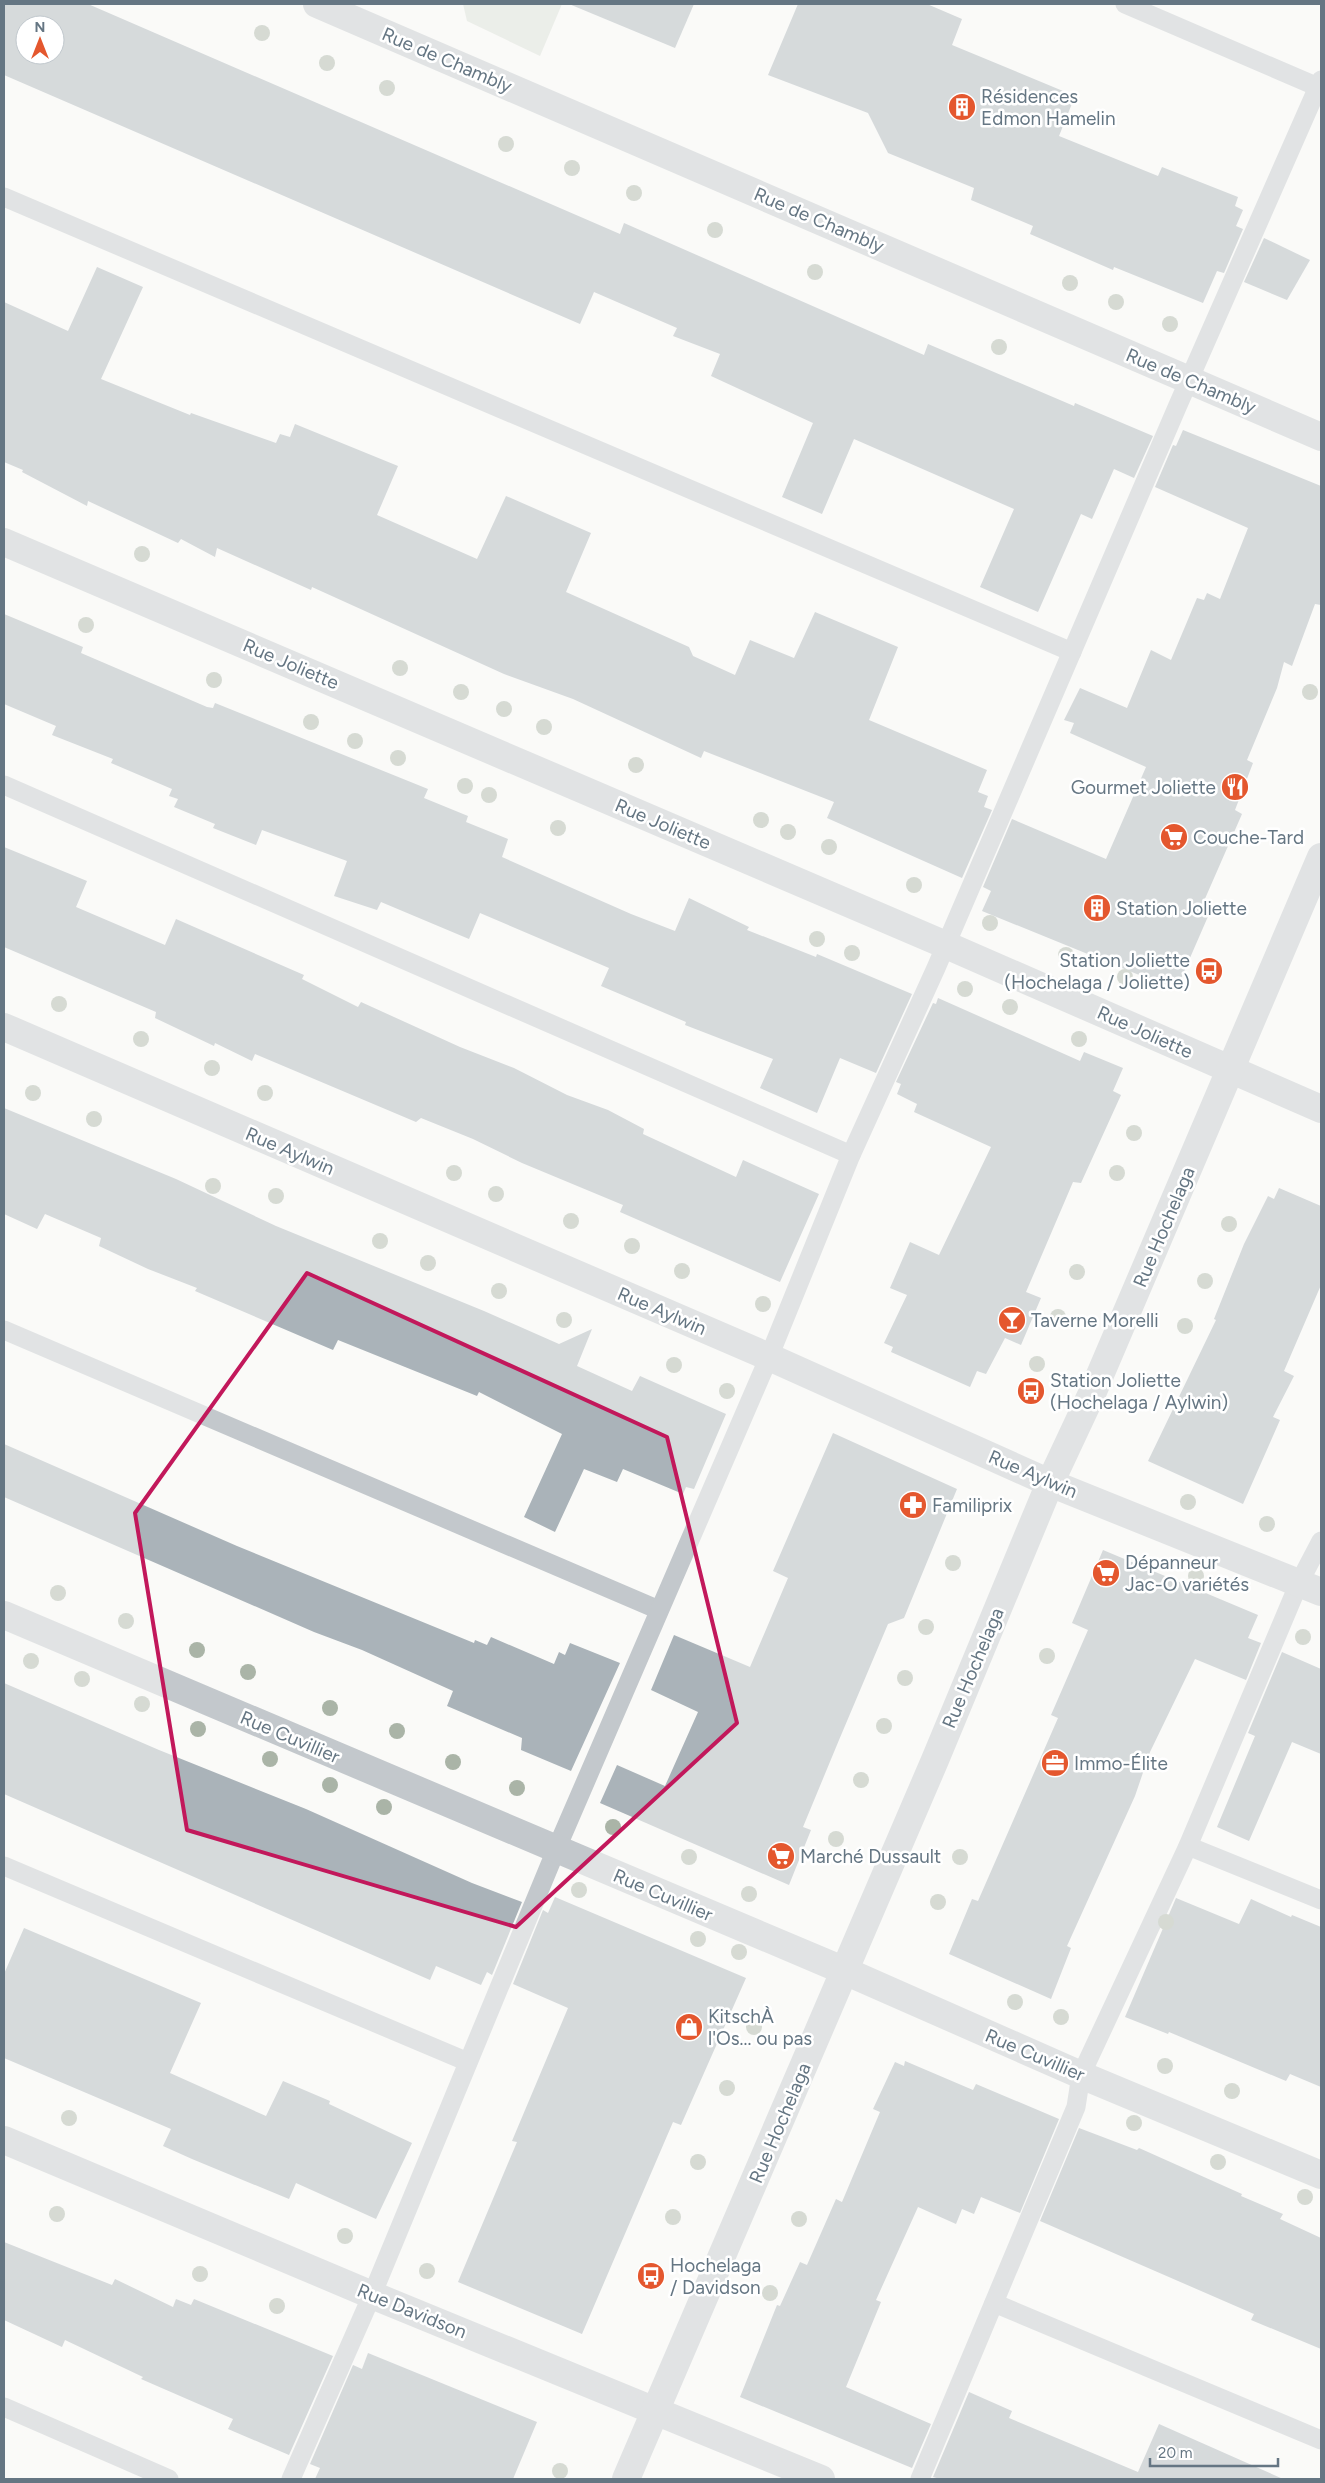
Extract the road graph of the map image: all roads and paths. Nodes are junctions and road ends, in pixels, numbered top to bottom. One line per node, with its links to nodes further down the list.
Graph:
1 (317, 4): 5 (street, Rue de Chambly)
2 (1124, 4): 3 (lane)
3 (1320, 84): 5 (lane)
4 (4, 197): 8 (lane)
5 (1189, 380): 6 (street, Rue de Chambly); 8 (lane)
6 (1321, 437)
7 (4, 542): 11 (street, Rue Joliette)
8 (1072, 652): 11 (lane)
9 (4, 786): 15 (lane)
10 (1321, 857): 13 (street, Rue Hochelaga)
11 (946, 945): 13 (street, Rue Joliette); 15 (lane)
12 (4, 1027): 17 (street, Rue Aylwin)
13 (1232, 1069): 14 (street, Rue Joliette); 18 (street, Rue Hochelaga)
14 (1321, 1109)
15 (851, 1154): 17 (lane)
16 (4, 1330): 21 (lane)
17 (769, 1357): 18 (street, Rue Aylwin); 21 (lane)
18 (1050, 1483): 20 (street, Rue Aylwin); 27 (street, Rue Hochelaga)
19 (1321, 1541): 20 (lane)
20 (1310, 1588): 23 (lane)
21 (659, 1610): 24 (lane)
22 (4, 1615): 24 (street, Rue Cuvillier)
23 (1188, 1846): 26 (lane); 29 (lane)
24 (556, 1850): 27 (street, Rue Cuvillier); 28 (lane)
25 (4, 1866): 28 (lane)
26 (1321, 1900)
27 (845, 1971): 29 (street, Rue Cuvillier); 35 (street, Rue Hochelaga)
28 (468, 2062): 32 (lane)
29 (1081, 2075): 31 (street, Rue Cuvillier); 33 (lane)
30 (4, 2140): 32 (street, Rue Davidson)
31 (1321, 2175)
32 (372, 2296): 35 (street, Rue Davidson); 38 (lane)
33 (994, 2303): 36 (lane); 41 (lane)
34 (4, 2407): 37 (lane)
35 (656, 2412): 39 (street, Rue Hochelaga); 40 (street, Rue Davidson)
36 (1321, 2440)
37 (169, 2479)
38 (291, 2479)
39 (626, 2479)
40 (821, 2479)
41 (920, 2479)

